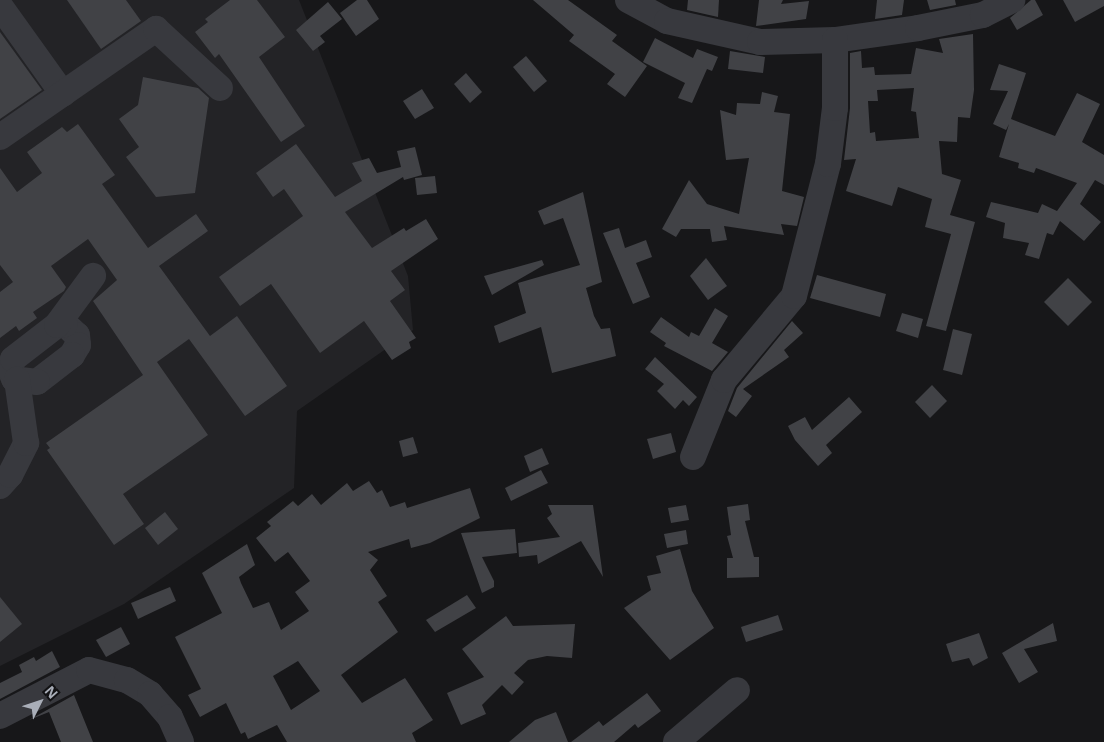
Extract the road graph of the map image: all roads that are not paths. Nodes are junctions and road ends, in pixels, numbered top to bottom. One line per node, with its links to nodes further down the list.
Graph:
1 (628, 0): 4 (street)
2 (1012, 0): 4 (street)
3 (0, 6): 6 (street)
4 (835, 40): 9 (street)
5 (220, 88): 6 (street)
6 (63, 94): 7 (street)
7 (0, 136)
8 (93, 276): 10 (street)
9 (693, 456)
10 (0, 486)
11 (737, 690): 14 (street)
12 (0, 716): 13 (street)
13 (181, 742)
14 (676, 742)

